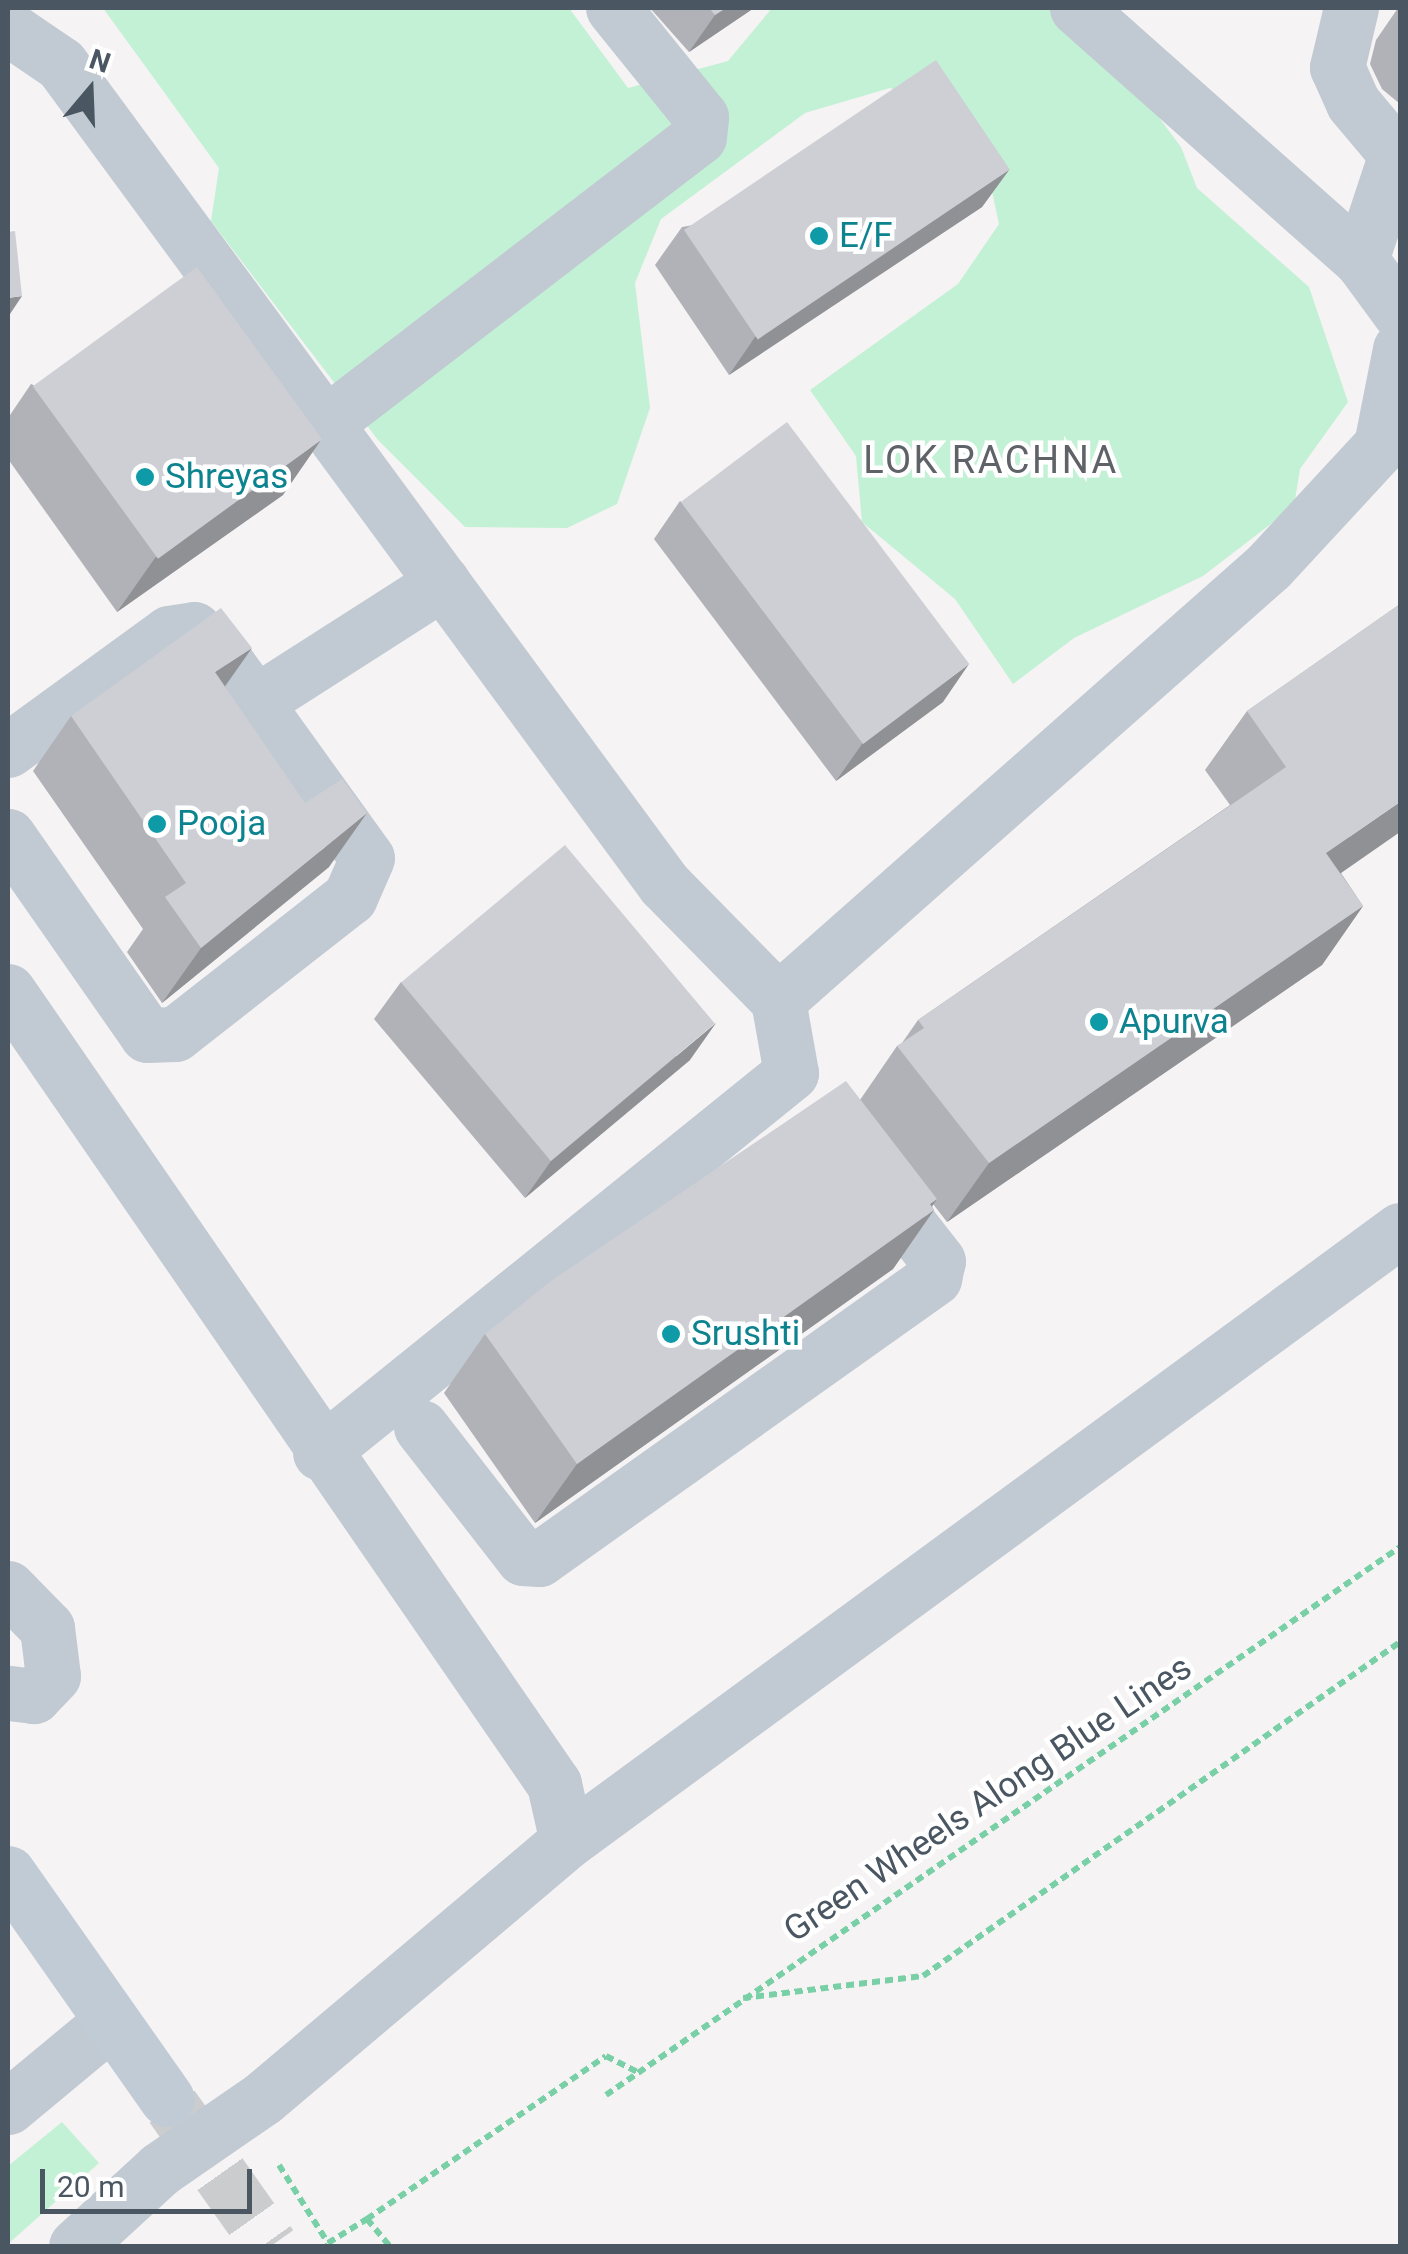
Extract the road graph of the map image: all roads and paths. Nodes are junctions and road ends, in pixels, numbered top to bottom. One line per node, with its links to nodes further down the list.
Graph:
1 (613, 8): 9 (street)
2 (1077, 8): 6 (street)
3 (1351, 8): 5 (street)
4 (8, 28): 9 (street)
5 (1398, 155): 6 (street)
6 (1360, 260): 7 (street)
7 (1400, 313)
8 (1400, 348): 15 (street)
9 (326, 423): 10 (street)
10 (443, 582): 11 (street); 15 (street)
11 (254, 703): 12 (street); 13 (street)
12 (8, 750)
13 (8, 836)
14 (8, 991): 19 (street)
15 (778, 1000): 16 (street)
16 (791, 1073): 18 (street); 19 (street)
17 (1400, 1230): 24 (street)
18 (421, 1428)
19 (320, 1452): 24 (street)
20 (1400, 1547): 26 (path, Green Wheels Along Blue Lines)
21 (8, 1588): 23 (street)
22 (1400, 1642): 26 (path)
23 (21, 1695)
24 (567, 1841): 30 (street)
25 (8, 1872): 27 (street)
26 (742, 1998): 28 (path, Green Wheels Along Blue Lines)
27 (109, 2023): 31 (street); 32 (street)
28 (637, 2072): 29 (path, Green Wheels Along Blue Lines); 33 (path)
29 (606, 2096)
30 (262, 2098): 33 (path); 34 (street)
31 (167, 2099)
32 (9, 2103)
33 (367, 2219): 35 (path)
34 (76, 2246)
35 (390, 2246)

